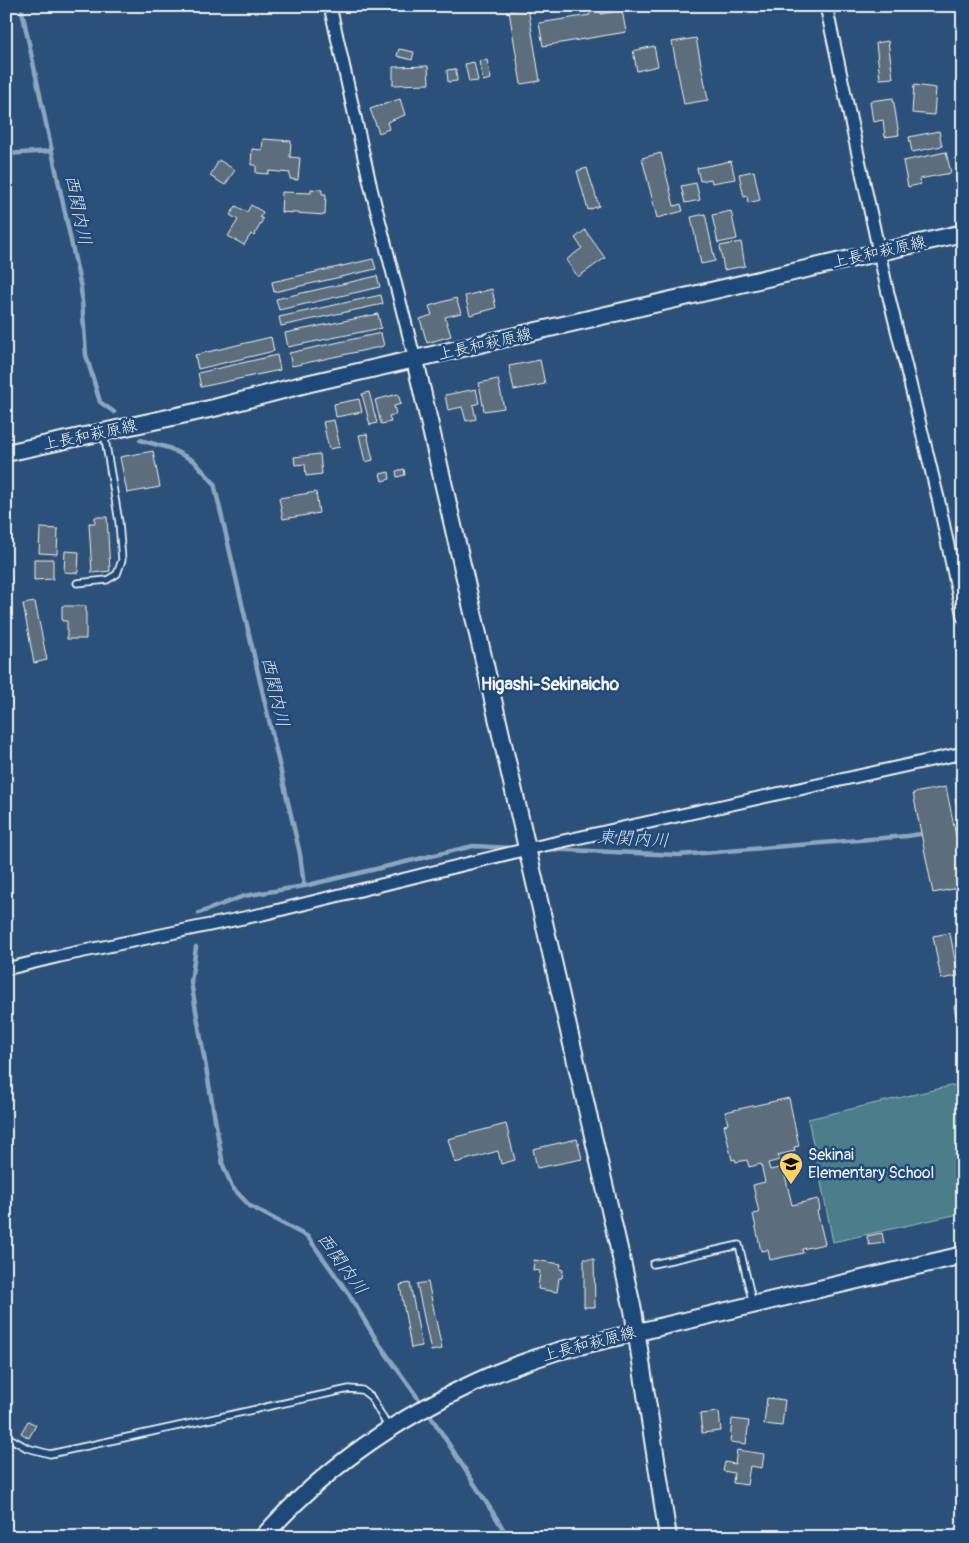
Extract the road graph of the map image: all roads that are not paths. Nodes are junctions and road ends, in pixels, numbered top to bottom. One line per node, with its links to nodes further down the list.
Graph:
1 (330, 6): 5 (street)
2 (826, 6): 4 (street)
3 (963, 233): 4 (main road, 上長和萩原線)
4 (880, 252): 5 (main road, 上長和萩原線); 9 (street)
5 (415, 360): 6 (main road, 上長和萩原線); 11 (main road)
6 (104, 433): 7 (main road, 上長和萩原線); 8 (lane)
7 (6, 453)
8 (77, 583)
9 (963, 617)
10 (963, 753): 11 (street)
11 (527, 849): 12 (street); 16 (main road)
12 (6, 969)
13 (963, 1255): 15 (main road, 上長和萩原線)
14 (653, 1264): 15 (lane)
15 (753, 1304): 16 (main road, 上長和萩原線)
16 (637, 1331): 17 (main road, 上長和萩原線); 20 (main road)
17 (389, 1428): 18 (lane); 19 (main road, 上長和萩原線)
18 (6, 1436)
19 (263, 1537)
20 (668, 1537)

